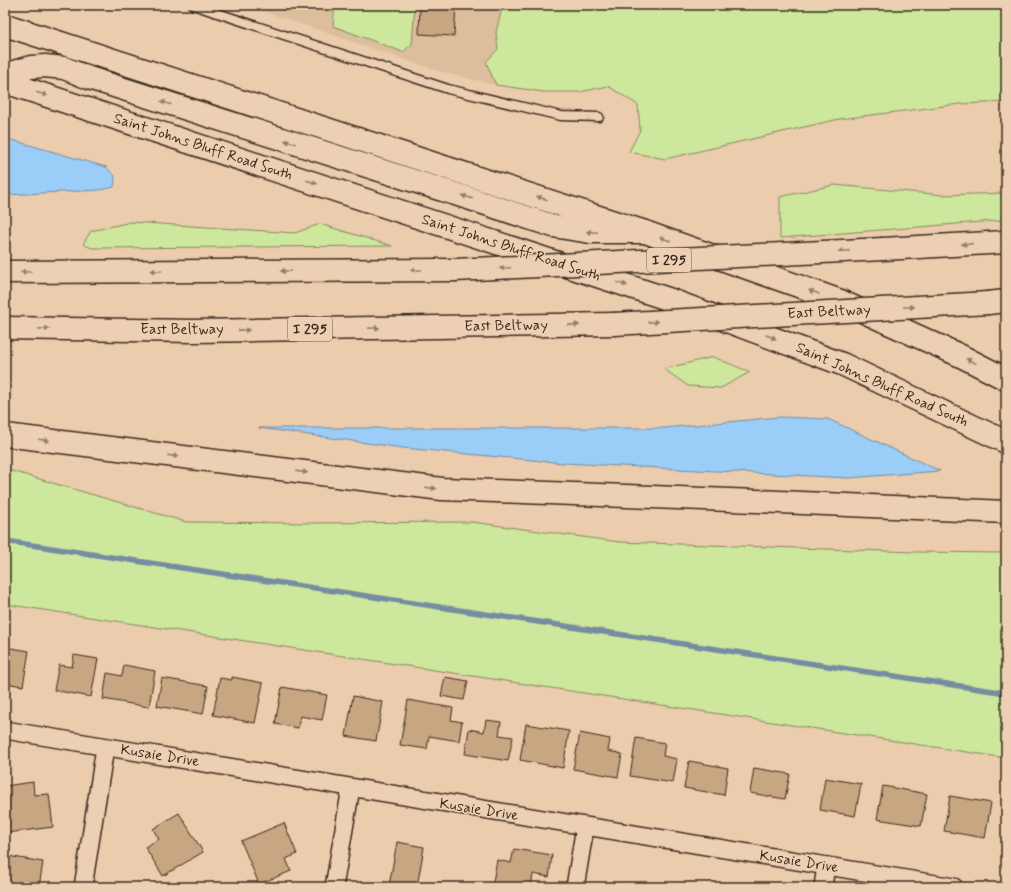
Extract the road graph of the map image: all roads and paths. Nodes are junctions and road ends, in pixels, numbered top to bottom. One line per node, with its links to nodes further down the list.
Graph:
1 (193, 5): 4 (lane)
2 (5, 25): 5 (main road, one-way to 2)
3 (5, 81): 5 (main road, one-way to 3); 12 (main road, Saint Johns Bluff Road South, one-way to 12)
4 (599, 117)
5 (645, 232): 10 (main road, one-way to 5)
6 (1006, 242): 7 (main road, I 295, one-way to 7, bridge)
7 (5, 272)
8 (997, 302): 9 (main road, East Beltway / I 295, one-way to 8, bridge)
9 (5, 328)
10 (1006, 379)
11 (5, 435): 13 (main road, one-way to 13)
12 (1006, 442)
13 (1006, 512)
14 (5, 730): 15 (street, Kusaie Drive)
15 (105, 748): 16 (street, Kusaie Drive); 19 (street)
16 (351, 788): 17 (street, Kusaie Drive); 20 (street)
17 (585, 827): 18 (street, Kusaie Drive); 21 (street)
18 (826, 866): 22 (street); 23 (street, Kusaie Drive)
19 (83, 887)
20 (334, 887)
21 (575, 887)
22 (823, 887)
23 (954, 887)

